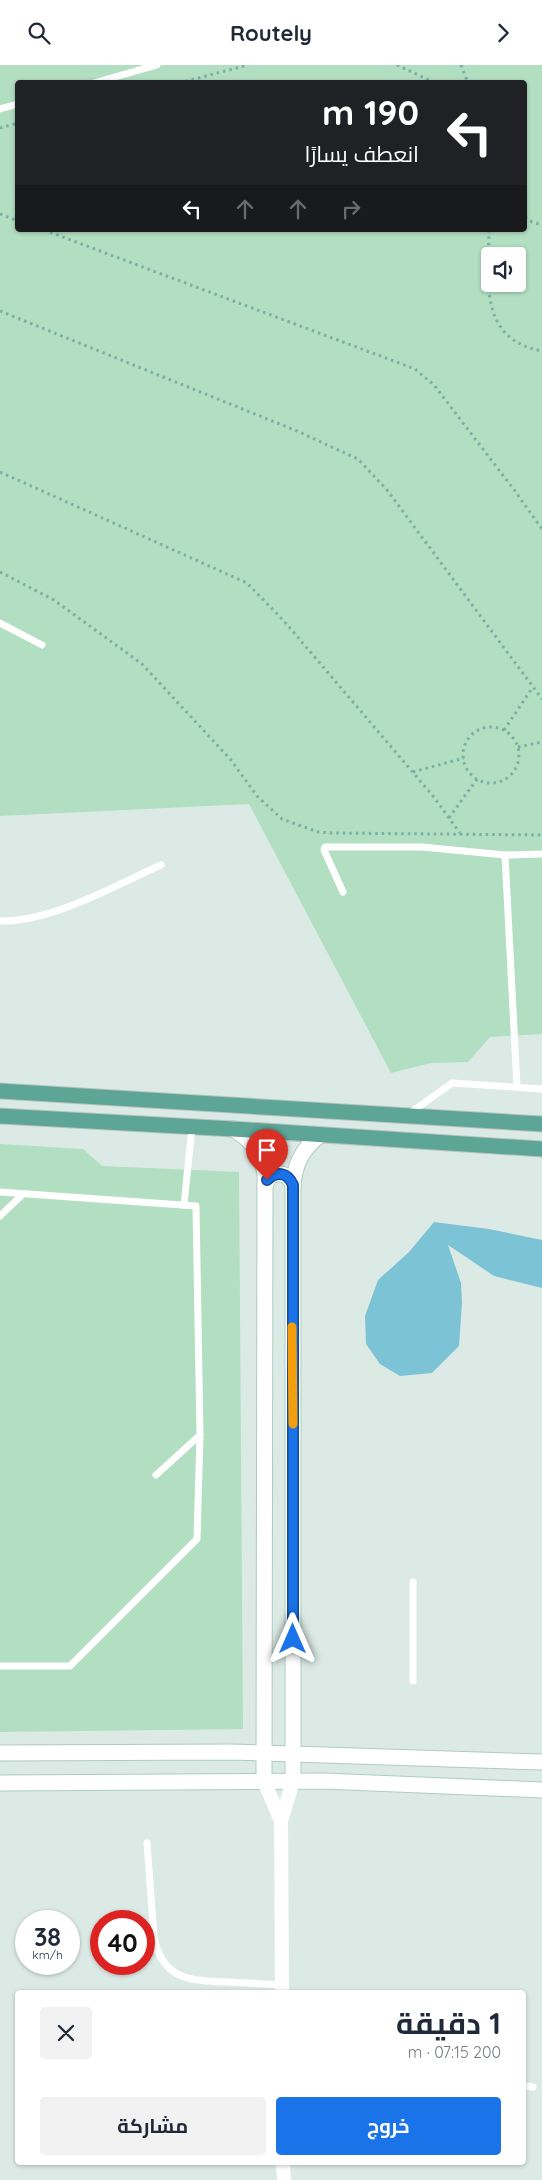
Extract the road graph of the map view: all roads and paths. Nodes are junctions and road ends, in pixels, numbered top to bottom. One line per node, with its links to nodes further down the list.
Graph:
1 (157, 65): 5 (lane)
2 (248, 65): 6 (path)
3 (397, 65): 7 (path)
4 (461, 65): 8 (path)
5 (104, 80)
6 (190, 80)
7 (429, 80)
8 (467, 80)
9 (15, 105): 10 (lane)
10 (0, 109)
11 (15, 124): 12 (path)
12 (0, 128)
13 (0, 214): 15 (path)
14 (527, 219): 16 (path)
15 (15, 220)
16 (542, 225)
17 (49, 232): 22 (path)
18 (489, 232): 20 (path)
19 (0, 311): 26 (path)
20 (542, 351)
21 (0, 473): 32 (path)
22 (542, 529)
23 (0, 571): 35 (path)
24 (0, 623): 25 (lane)
25 (42, 645)
26 (533, 687): 27 (path); 28 (path)
27 (542, 699)
28 (504, 730): 30 (path); 31 (path)
29 (542, 742): 30 (path)
30 (518, 747): 33 (path)
31 (464, 758): 32 (path); 33 (path)
32 (413, 772): 34 (path)
33 (477, 779): 34 (path)
34 (449, 818): 35 (path)
35 (460, 833): 36 (path)
36 (542, 835)
37 (542, 854): 38 (lane)
38 (505, 855): 40 (lane); 42 (lane)
39 (161, 865): 41 (lane)
40 (343, 892)
41 (0, 921)
42 (517, 1087): 43 (lane); 45 (lane)
43 (542, 1089)
44 (0, 1091): 45 (main road)
45 (405, 1116): 47 (main road)
46 (0, 1117): 48 (main road)
47 (542, 1124)
48 (192, 1126): 49 (main road); 56 (lane)
49 (233, 1129): 50 (main road); 53 (street)
50 (320, 1135): 51 (main road); 52 (street)
51 (542, 1149)
52 (293, 1185): 53 (street); 65 (street)
53 (265, 1186): 64 (street)
54 (0, 1193): 55 (lane)
55 (23, 1194): 56 (lane); 57 (lane)
56 (184, 1205): 58 (lane)
57 (0, 1216)
58 (200, 1435): 59 (lane); 61 (lane)
59 (156, 1475)
60 (413, 1582): 62 (lane)
61 (0, 1666)
62 (413, 1681)
63 (0, 1753): 64 (street)
64 (264, 1753): 65 (street); 67 (street)
65 (293, 1754): 66 (street); 68 (street)
66 (542, 1762)
67 (264, 1781): 68 (street); 69 (street); 71 (street)
68 (293, 1781): 70 (street); 71 (street)
69 (0, 1783)
70 (542, 1790)
71 (281, 1821): 73 (street)
72 (146, 1843): 73 (lane)
73 (282, 1989)
74 (526, 2086): 75 (lane)
75 (533, 2087)
76 (284, 2165): 77 (street)
77 (284, 2180)

